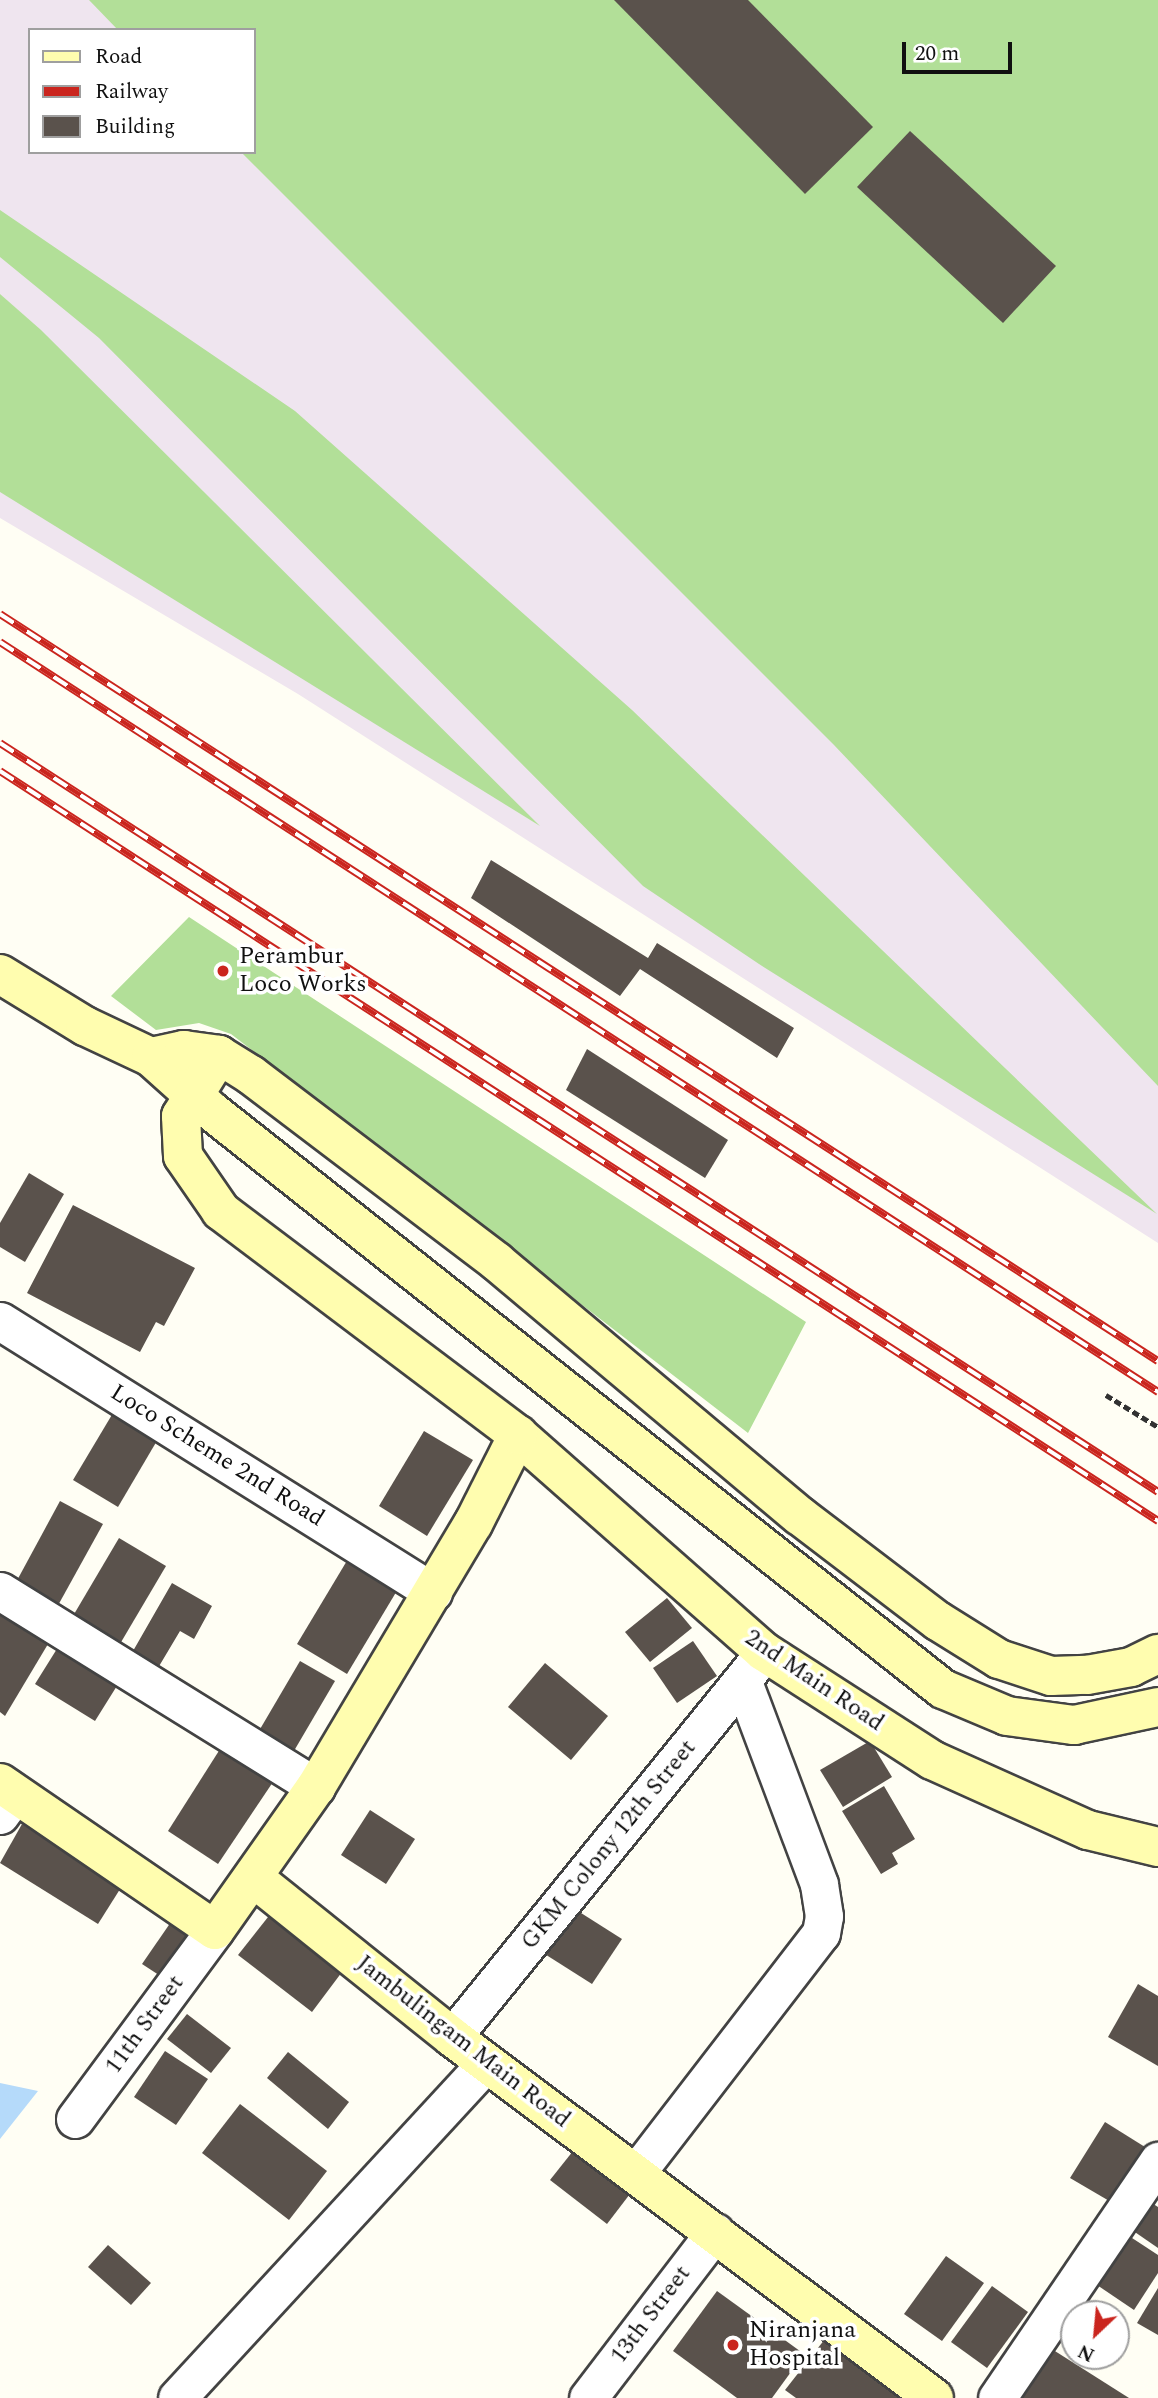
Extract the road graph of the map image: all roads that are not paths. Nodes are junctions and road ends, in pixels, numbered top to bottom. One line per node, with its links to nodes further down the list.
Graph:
1 (11, 982): 3 (main road)
2 (219, 1055): 3 (main road); 4 (main road, 2nd Main Road); 9 (main road)
3 (151, 1057): 4 (main road)
4 (194, 1096): 6 (main road, 2nd Main Road); 11 (main road)
5 (0, 1321): 8 (street, Loco Scheme 2nd Road)
6 (518, 1435): 8 (main road); 10 (main road, 2nd Main Road)
7 (0, 1591): 12 (street)
8 (433, 1592): 12 (main road)
9 (1158, 1654)
10 (753, 1667): 14 (main road, 2nd Main Road); 17 (street, GKM Colony 12th Street); 21 (street)
11 (1158, 1707)
12 (316, 1787): 15 (main road)
13 (5, 1797): 16 (main road)
14 (1158, 1847)
15 (255, 1879): 16 (main road); 17 (main road, Jambulingam Main Road)
16 (215, 1930): 19 (street, 11th Street)
17 (452, 2037): 18 (main road, Jambulingam Main Road)
18 (486, 2063): 21 (main road, Jambulingam Main Road); 24 (street)
19 (75, 2119)
20 (1158, 2161): 26 (street)
21 (636, 2173): 22 (main road, Jambulingam Main Road)
22 (715, 2232): 23 (main road, Jambulingam Main Road); 25 (street, 13th Street)
23 (926, 2396)
24 (177, 2398)
25 (588, 2398)
26 (997, 2398)

